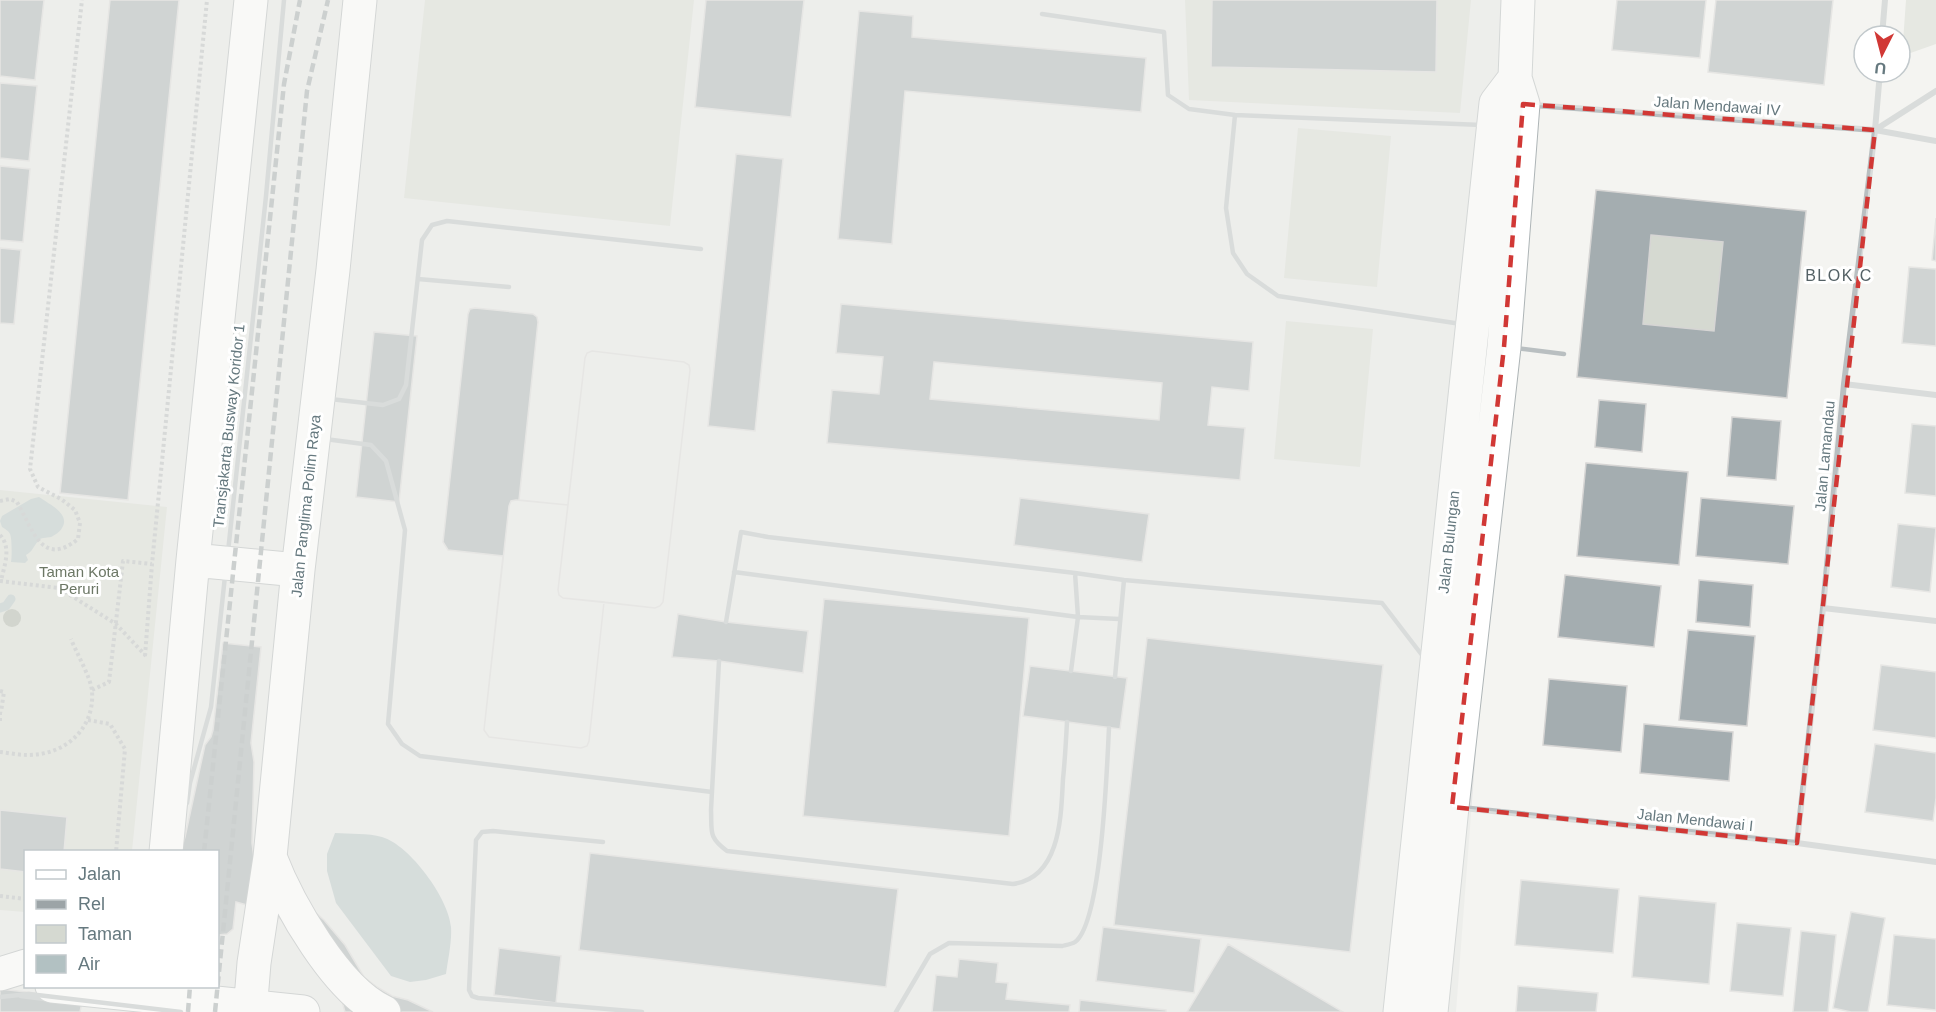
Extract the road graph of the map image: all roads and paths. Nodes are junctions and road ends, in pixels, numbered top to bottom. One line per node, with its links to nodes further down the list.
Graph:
1 (82, 0): 26 (path)
2 (207, 0): 30 (path)
3 (251, 0): 28 (main road)
4 (284, 0): 29 (lane, Transjakarta Busway Koridor 1)
5 (360, 0): 24 (main road, Jalan Panglima Polim Raya)
6 (1518, 0): 12 (main road, Jalan Bulungan)
7 (1885, 0): 9 (street)
8 (1042, 14): 13 (lane)
9 (1883, 24)
10 (1879, 84): 14 (street, Jalan Lamandau)
11 (1936, 91): 14 (street)
12 (1508, 103): 13 (lane); 14 (street, Jalan Mendawai IV); 19 (main road, Jalan Bulungan); 20 (main road, Jalan Bulungan)
13 (1235, 115): 19 (lane)
14 (1875, 130): 15 (street, Jalan Mendawai IV); 22 (street, Jalan Lamandau)
15 (1936, 141)
16 (701, 249): 17 (lane)
17 (418, 279): 18 (lane); 24 (lane)
18 (509, 287)
19 (1472, 325): 47 (main road, Jalan Bulungan)
20 (1504, 347): 21 (lane); 58 (main road, Jalan Bulungan)
21 (1564, 354)
22 (1844, 384): 23 (street); 36 (street, Jalan Lamandau)
23 (1936, 394)
24 (318, 398): 25 (main road, Jalan Panglima Polim Raya)
25 (313, 438): 31 (main road, Jalan Panglima Polim Raya); 57 (lane)
26 (0, 501)
27 (0, 535): 35 (path)
28 (193, 560): 29 (main road); 44 (main road)
29 (227, 562): 31 (main road); 59 (lane, Transjakarta Busway Koridor 1)
30 (152, 564): 41 (path); 43 (path)
31 (298, 570): 64 (main road, Jalan Panglima Polim Raya)
32 (735, 572): 33 (lane); 37 (lane); 40 (lane)
33 (1075, 573): 34 (lane); 37 (lane)
34 (1124, 580): 38 (lane); 47 (lane)
35 (1, 581): 41 (path)
36 (1823, 608): 39 (street); 61 (street, Jalan Lamandau)
37 (1078, 617): 38 (lane); 46 (lane)
38 (1119, 619): 48 (lane)
39 (1936, 621)
40 (726, 622)
41 (116, 624): 43 (path); 49 (path)
42 (71, 639): 49 (path)
43 (145, 656): 44 (path)
44 (183, 661): 63 (main road)
45 (719, 661): 57 (lane)
46 (1071, 671)
47 (1435, 674): 80 (main road, Jalan Bulungan)
48 (1115, 677)
49 (92, 690): 52 (path)
50 (0, 691): 51 (path)
51 (0, 712): 53 (path)
52 (88, 720): 56 (path); 62 (path)
53 (0, 721)
54 (1067, 722): 57 (lane)
55 (1109, 728): 79 (lane)
56 (0, 752)
57 (712, 792)
58 (1452, 807): 61 (street, Jalan Mendawai I); 81 (main road, Jalan Bulungan)
59 (185, 811)
60 (603, 842): 78 (lane)
61 (1797, 843): 65 (street, Jalan Mendawai I)
62 (116, 850)
63 (166, 850)
64 (270, 857): 75 (main road, Jalan Panglima Polim Raya); 77 (main road)
65 (1936, 862)
66 (0, 896): 67 (path)
67 (24, 898)
68 (24, 967): 69 (main road)
69 (0, 974)
70 (0, 981): 71 (main road)
71 (24, 984)
72 (58, 988): 74 (main road)
73 (0, 995): 74 (lane); 74 (lane, bridge)
74 (164, 1005): 75 (main road)
75 (238, 1008): 76 (main road)
76 (303, 1012)
77 (384, 1012)
78 (642, 1012)
79 (896, 1012)
80 (1400, 1012)
81 (1431, 1012)

